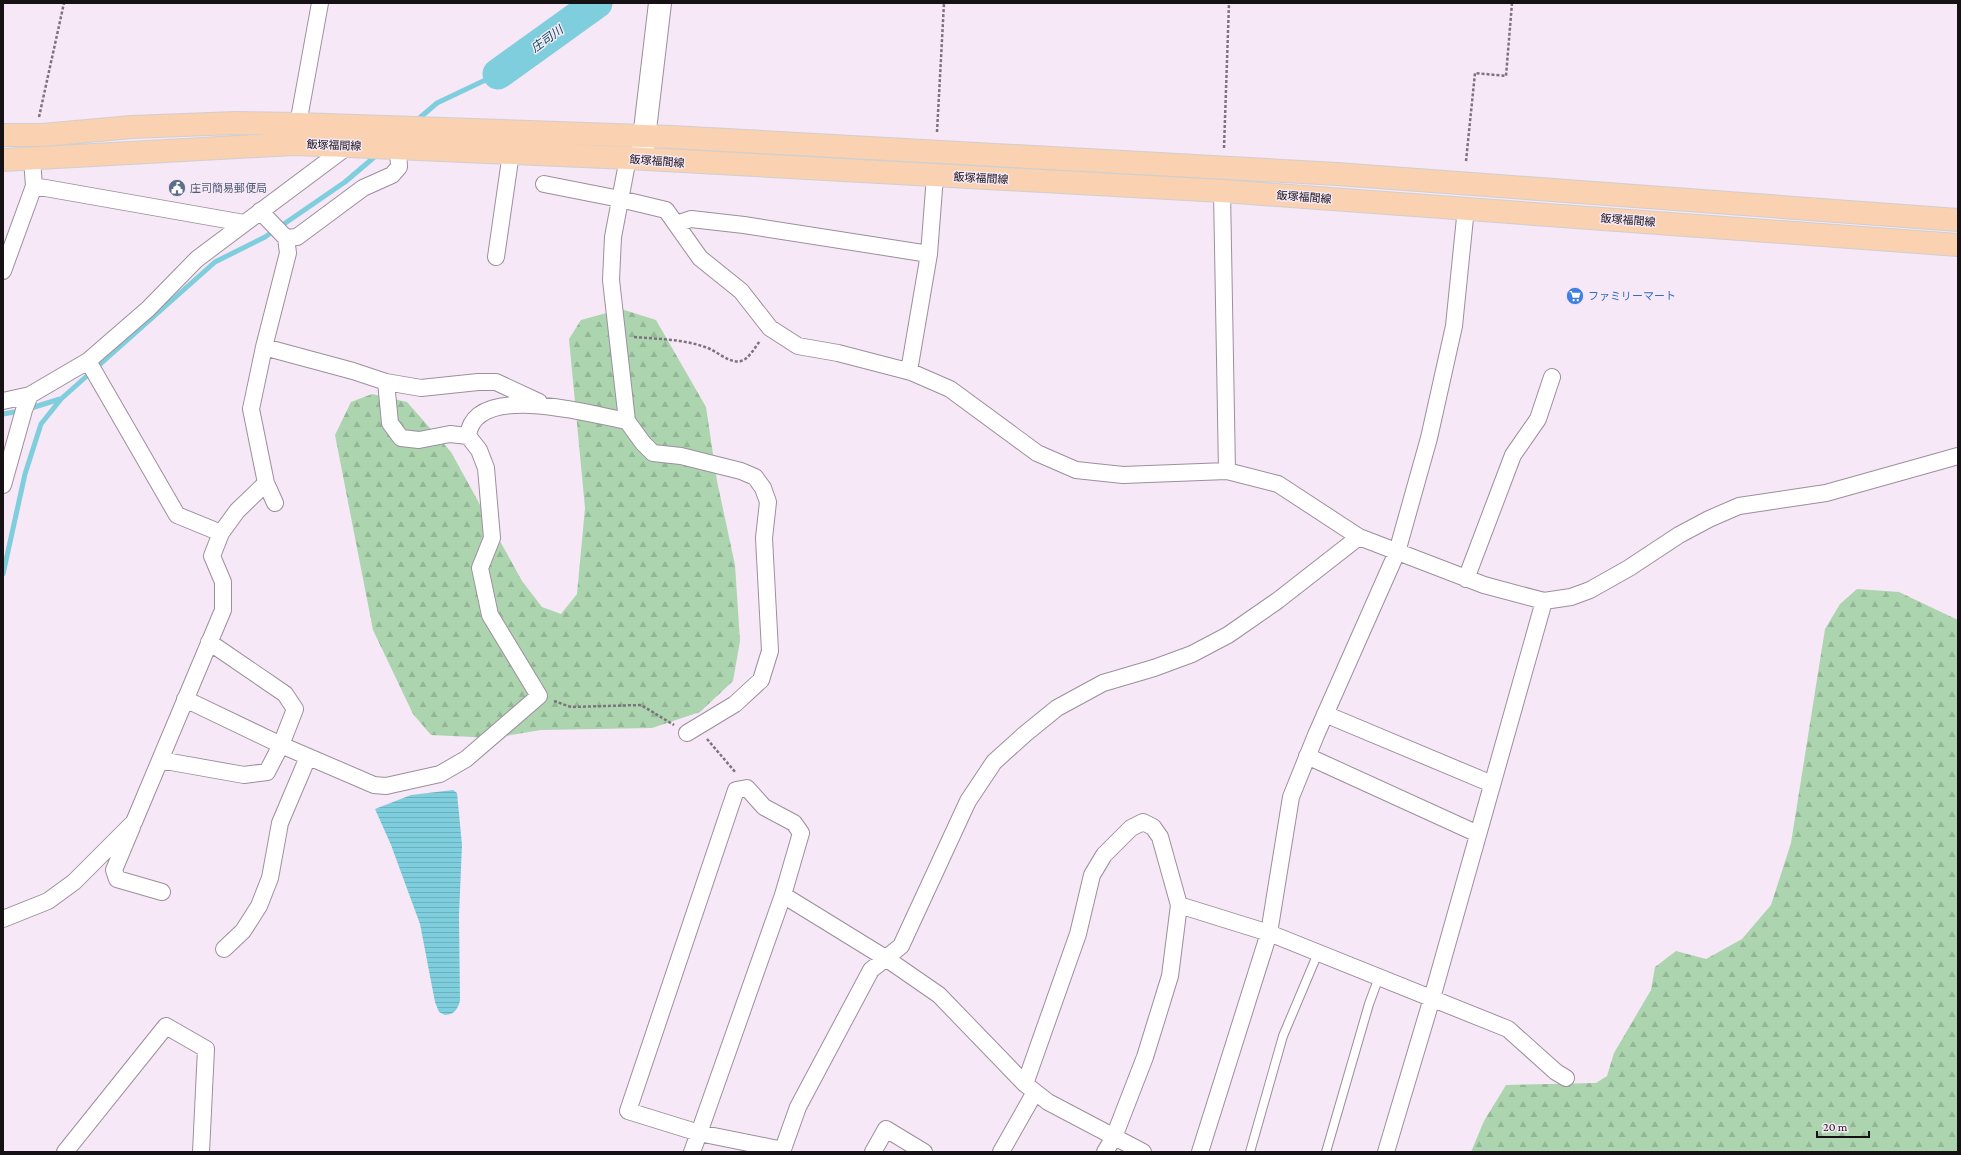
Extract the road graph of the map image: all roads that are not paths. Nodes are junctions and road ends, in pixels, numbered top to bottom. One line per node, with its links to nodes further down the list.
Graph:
1 (320, 3): 3 (street)
2 (660, 3): 5 (street)
3 (296, 134): 4 (main road, 飯塚福間線); 5 (main road, 飯塚福間線); 6 (main road, 飯塚福間線); 9 (main road, 飯塚福間線)
4 (3, 135)
5 (644, 136): 10 (street); 19 (main road, 飯塚福間線)
6 (348, 146): 7 (main road, 飯塚福間線); 18 (street)
7 (398, 148): 8 (main road, 飯塚福間線); 22 (street)
8 (511, 153): 10 (main road, 飯塚福間線); 25 (street)
9 (32, 159): 11 (main road, 飯塚福間線); 14 (street)
10 (635, 159): 12 (main road, 飯塚福間線); 16 (street)
11 (3, 160)
12 (936, 176): 15 (main road, 飯塚福間線); 24 (street)
13 (544, 184): 16 (street)
14 (34, 186): 20 (street); 26 (street)
15 (1222, 191): 17 (main road, 飯塚福間線); 38 (street)
16 (620, 199): 21 (street); 35 (street)
17 (1466, 208): 23 (main road, 飯塚福間線); 44 (street)
18 (260, 211): 20 (street); 22 (street)
19 (1958, 220)
20 (244, 223): 28 (street)
21 (676, 224): 24 (street); 29 (street)
22 (286, 238): 27 (street)
23 (1958, 244)
24 (929, 254): 29 (street)
25 (496, 257)
26 (3, 271)
27 (264, 347): 31 (street); 40 (street)
28 (88, 361): 32 (street); 42 (street)
29 (909, 371): 38 (street)
30 (1552, 377): 45 (street)
31 (386, 382): 34 (street); 36 (street)
32 (30, 396): 33 (street); 39 (street)
33 (3, 401)
34 (545, 405): 35 (street); 36 (street)
35 (627, 421): 50 (street)
36 (468, 436): 53 (street)
37 (1958, 456): 46 (street)
38 (1227, 471): 43 (street)
39 (3, 481)
40 (266, 483): 41 (street); 42 (street)
41 (275, 502)
42 (221, 533): 47 (street)
43 (1358, 537): 44 (street); 65 (street)
44 (1397, 552): 45 (street); 49 (street)
45 (1466, 579): 46 (street)
46 (1544, 601): 55 (street)
47 (209, 642): 48 (street); 51 (street)
48 (185, 699): 51 (street); 54 (street)
49 (1325, 714): 52 (street); 55 (street)
50 (692, 730)
51 (281, 745): 53 (street); 54 (street)
52 (1307, 756): 57 (street); 62 (street)
53 (308, 757): 63 (street)
54 (160, 760): 56 (street)
55 (1492, 784): 57 (street)
56 (134, 822): 58 (street); 61 (street)
57 (1478, 834): 67 (street)
58 (162, 892)
59 (783, 895): 65 (street); 70 (street); 70 (street)
60 (1179, 905): 62 (street); 69 (street); 71 (street)
61 (3, 919)
62 (1269, 933): 64 (street); 81 (street)
63 (224, 949)
64 (1318, 953): 66 (street); 82 (lane)
65 (887, 960): 69 (street); 72 (street)
66 (1379, 977): 67 (street); 83 (lane)
67 (1432, 998): 68 (street); 84 (street)
68 (1566, 1078)
69 (1030, 1088): 71 (street); 78 (street)
70 (698, 1133): 72 (street); 75 (street)
71 (1114, 1137): 79 (street); 80 (street)
72 (783, 1151)
73 (65, 1152): 74 (street)
74 (201, 1152)
75 (692, 1152)
76 (873, 1152): 77 (street)
77 (924, 1152)
78 (1001, 1152)
79 (1105, 1152)
80 (1143, 1152)
81 (1200, 1152)
82 (1250, 1152)
83 (1326, 1152)
84 (1386, 1152)

